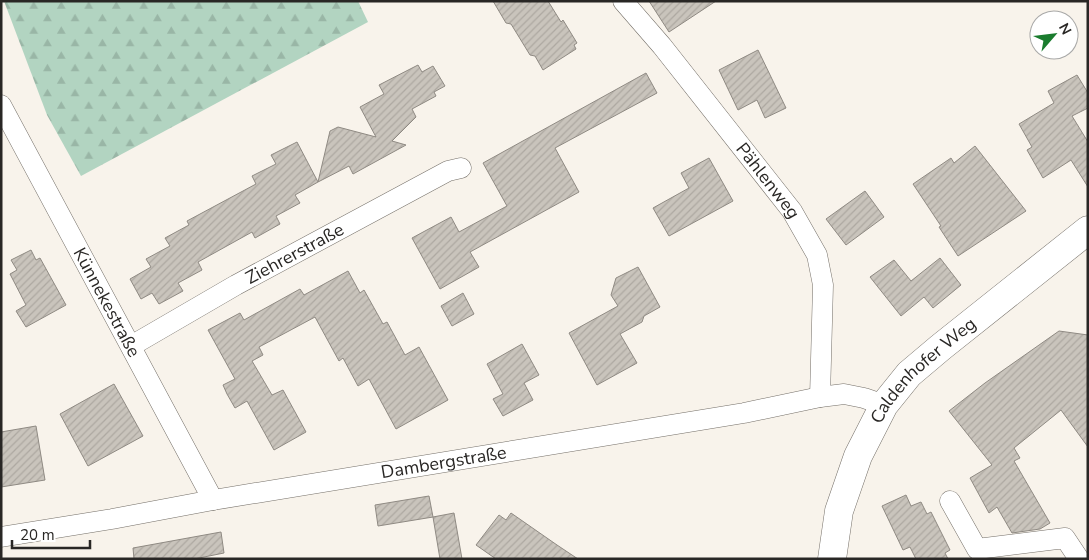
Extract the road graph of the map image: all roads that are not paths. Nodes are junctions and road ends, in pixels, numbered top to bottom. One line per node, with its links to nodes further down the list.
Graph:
1 (623, 1): 6 (street, Pählenweg)
2 (1, 105): 5 (street, Künnekestraße)
3 (461, 168): 5 (street, Ziehrerstraße)
4 (1088, 230): 7 (main road, Caldenhofer Weg)
5 (130, 346): 8 (street, Künnekestraße)
6 (820, 397): 7 (street, Dambergstraße); 8 (street, Dambergstraße)
7 (884, 405): 11 (main road, Caldenhofer Weg)
8 (213, 500): 10 (street, Dambergstraße)
9 (950, 501): 12 (street)
10 (1, 537)
11 (832, 559)
12 (1079, 559)

